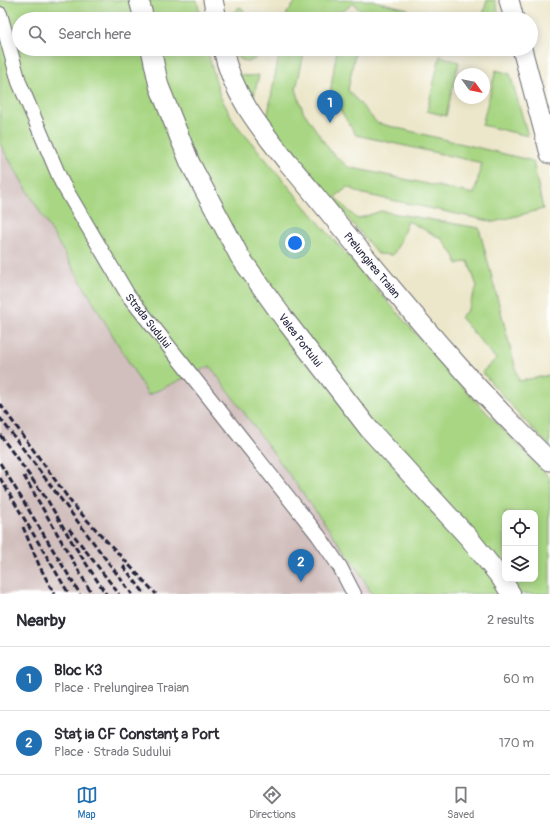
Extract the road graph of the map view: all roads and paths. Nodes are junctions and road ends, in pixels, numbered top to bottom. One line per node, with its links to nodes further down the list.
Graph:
1 (140, 0): 4 (street)
2 (213, 0): 5 (street)
3 (509, 0): 6 (street)
4 (143, 12)
5 (216, 12)
6 (512, 12)
7 (0, 14): 13 (street, Strada Sudului)
8 (153, 56): 14 (street, Valea Portului)
9 (225, 56): 12 (street, Prelungirea Traian)
10 (524, 56): 11 (street)
11 (550, 154)
12 (550, 461)
13 (354, 594)
14 (511, 594)

